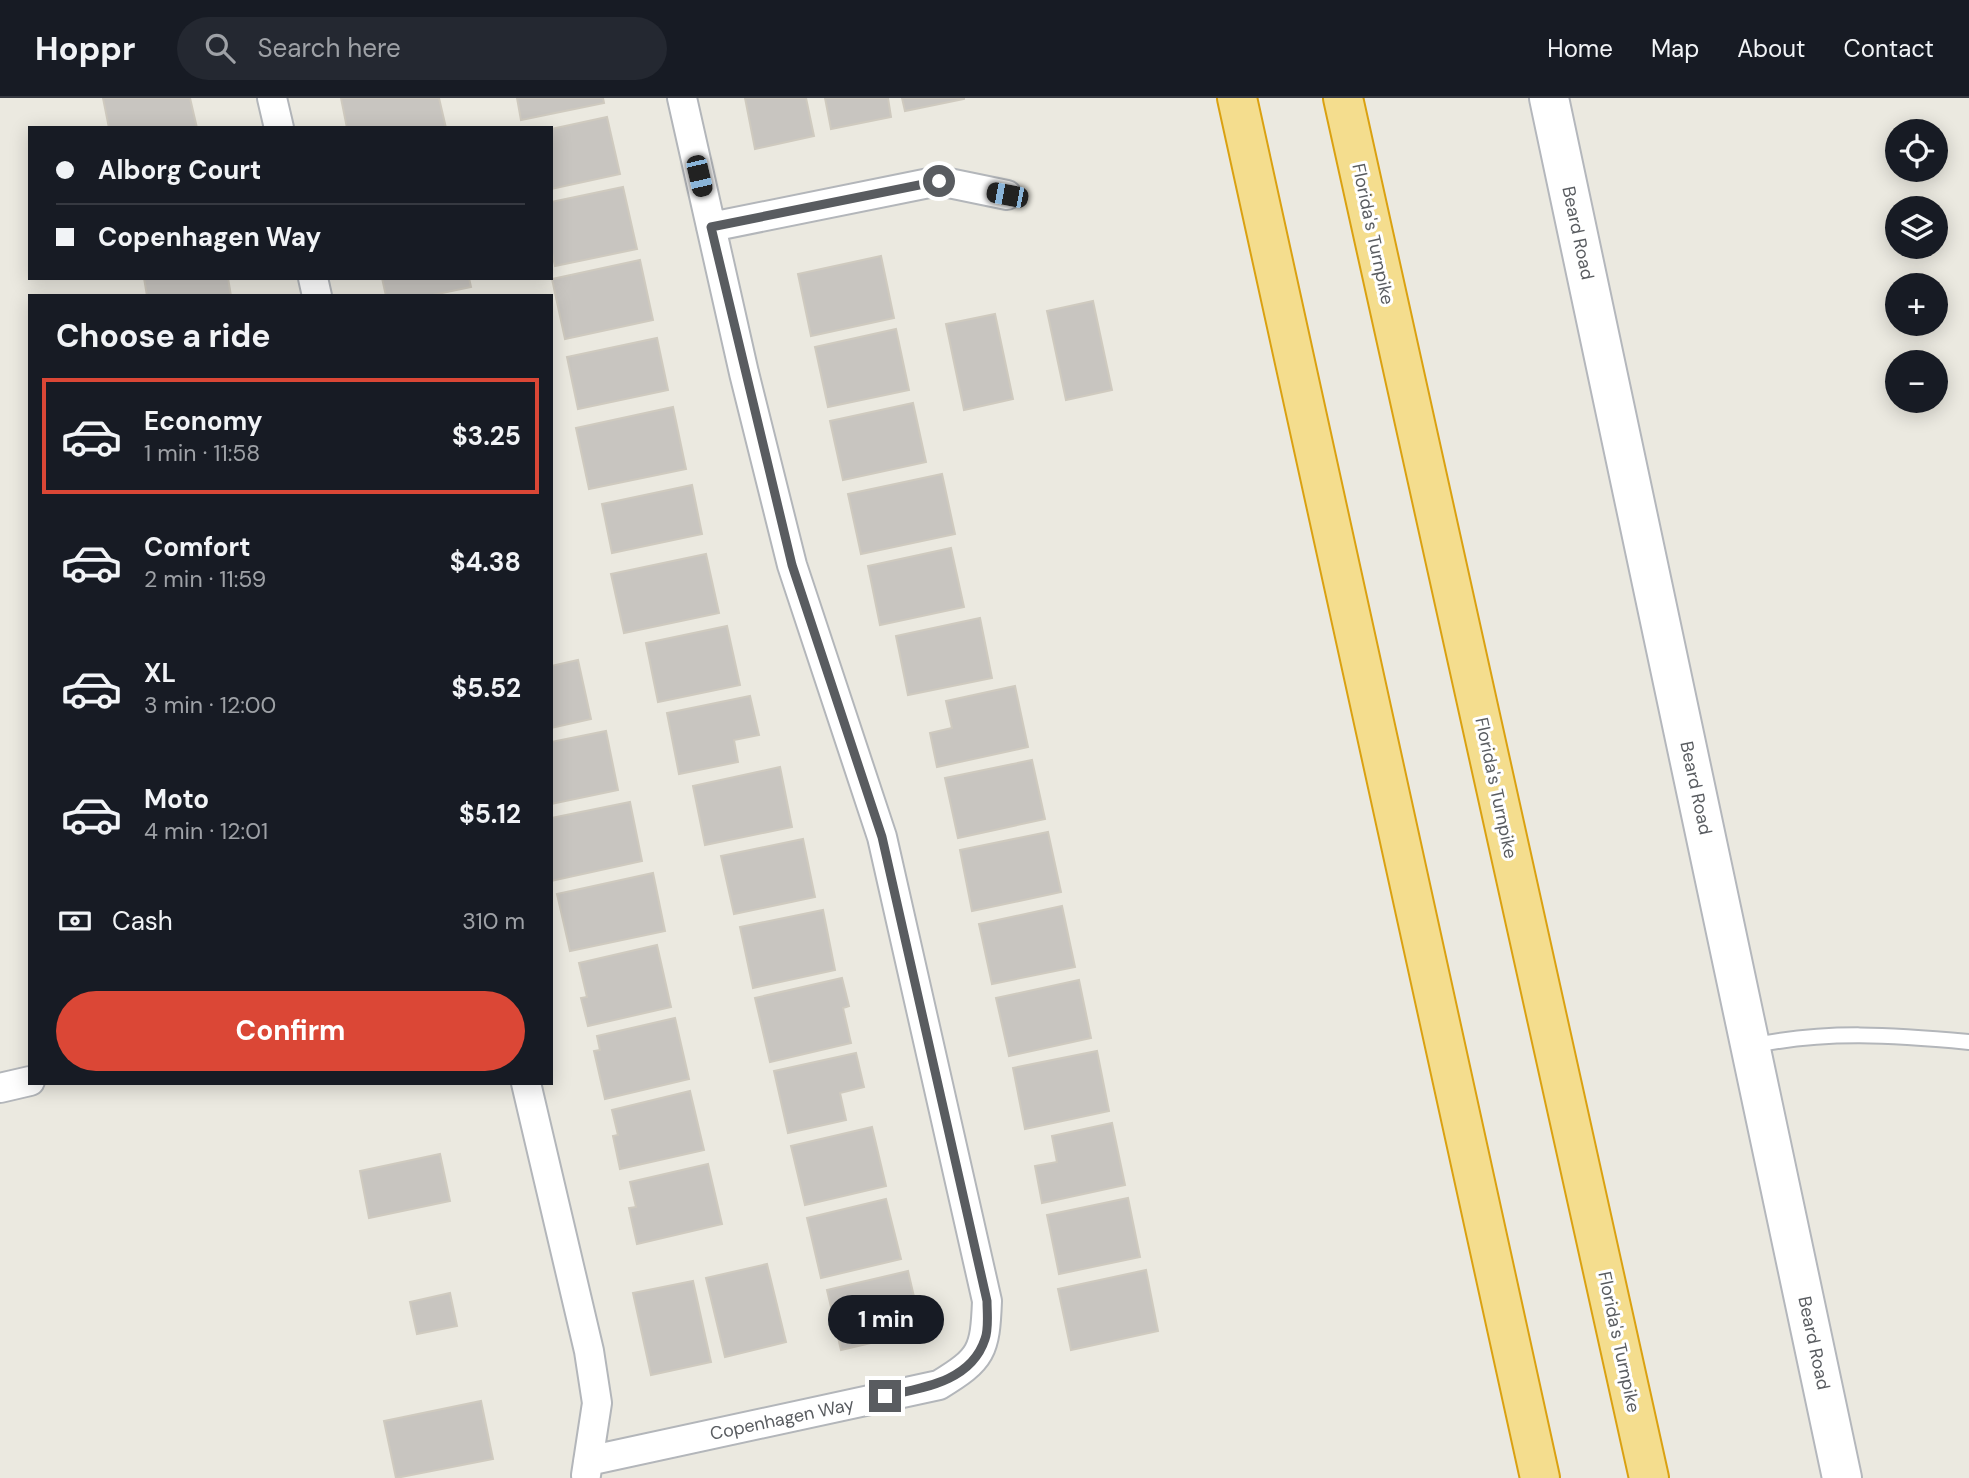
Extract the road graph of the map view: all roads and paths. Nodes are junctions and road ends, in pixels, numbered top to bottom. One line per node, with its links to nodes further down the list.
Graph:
1 (272, 98): 6 (street)
2 (682, 98): 8 (street, Copenhagen Way)
3 (1237, 98): 15 (highway)
4 (1343, 98): 16 (highway, Florida's Turnpike)
5 (1549, 98): 10 (street, Beard Road)
6 (279, 126)
7 (1007, 195): 8 (street)
8 (711, 227): 14 (street, Copenhagen Way)
9 (1969, 1042): 10 (lane)
10 (1751, 1046): 17 (street, Beard Road)
11 (28, 1082): 13 (street)
12 (526, 1085): 14 (street, Copenhagen Way)
13 (0, 1088)
14 (587, 1469)
15 (1541, 1478)
16 (1649, 1478)
17 (1842, 1478)

